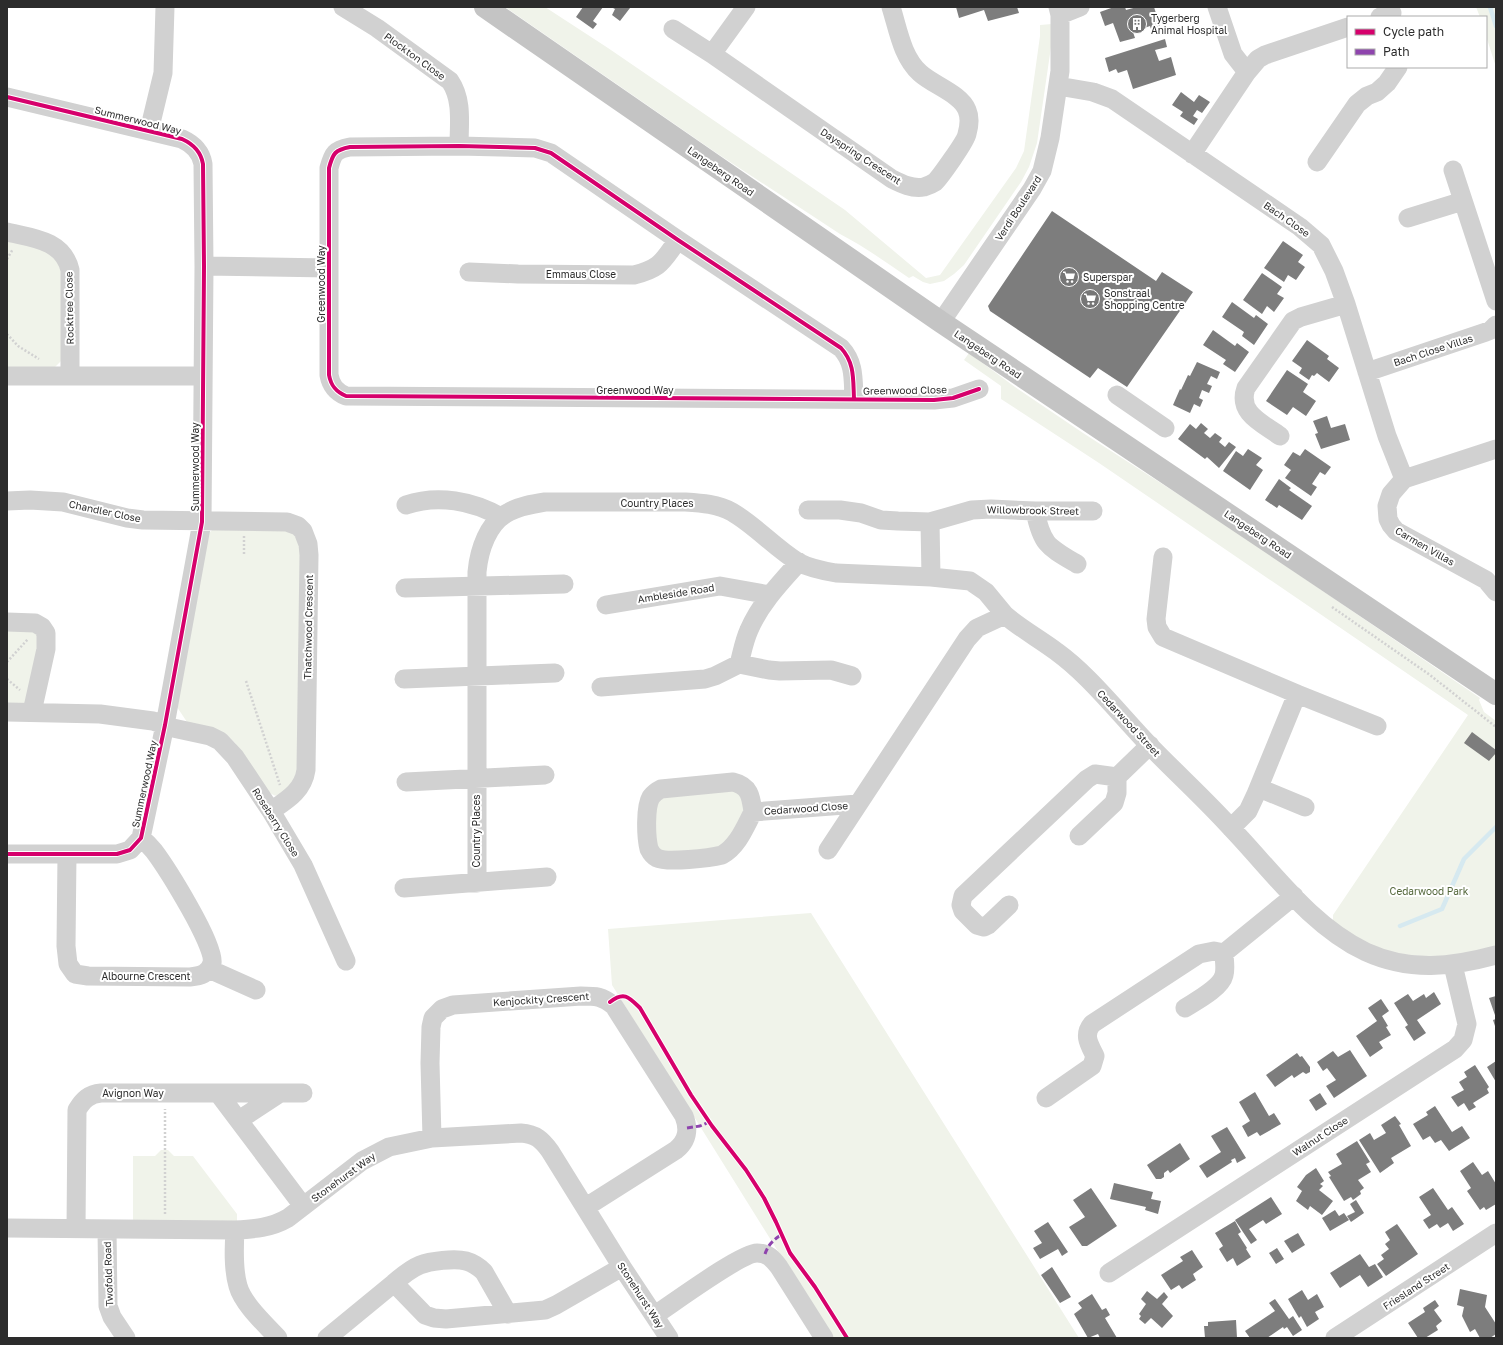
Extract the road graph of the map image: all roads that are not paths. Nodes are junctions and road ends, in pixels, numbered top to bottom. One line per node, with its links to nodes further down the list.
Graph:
1 (165, 7): 16 (street)
2 (343, 7): 17 (street, Plockton Close)
3 (485, 7): 30 (main road, Langeberg Road)
4 (746, 7): 11 (street)
5 (891, 7): 11 (street, Dayspring Crescent)
6 (1080, 7): 8 (street)
7 (1217, 7): 13 (street)
8 (1059, 11): 14 (street, Verdi Boulevard)
9 (1347, 27): 13 (street)
10 (673, 29): 11 (street, Dayspring Crescent)
11 (712, 54)
12 (1397, 68): 19 (street)
13 (1247, 72): 18 (street)
14 (1058, 86): 18 (street, Bach Close); 30 (street, Verdi Boulevard)
15 (7, 97): 16 (street, Summerwood Way)
16 (150, 131): 25 (street, Summerwood Way)
17 (459, 146): 24 (street, Greenwood Way); 26 (street, Greenwood Way)
18 (1192, 154): 29 (street, Bach Close)
19 (1317, 162)
20 (1453, 170): 21 (street)
21 (1462, 201): 22 (street); 28 (street)
22 (1408, 218)
23 (7, 232): 34 (street, Rocktree Close)
24 (678, 240): 27 (street, Emmaus Close); 38 (street, Greenwood Way)
25 (204, 266): 26 (street, Greenwood Way); 35 (street, Summerwood Way)
26 (329, 268): 38 (street, Greenwood Way)
27 (469, 272)
28 (1496, 301)
29 (1346, 304): 32 (street, Bach Close); 40 (street)
30 (941, 322): 71 (main road, Langeberg Road)
31 (1496, 325): 32 (street, Bach Close Villas)
32 (1367, 372): 42 (street, Bach Close)
33 (7, 376): 34 (street)
34 (70, 376): 35 (street)
35 (203, 376): 49 (street, Summerwood Way)
36 (979, 389): 38 (street, Greenwood Close)
37 (1117, 395): 39 (street)
38 (854, 399)
39 (1165, 428)
40 (1280, 436)
41 (1496, 449): 42 (street)
42 (1404, 479): 56 (street, Carmen Villas)
43 (7, 501): 49 (street, Chandler Close)
44 (406, 505): 48 (street)
45 (808, 510): 50 (street, Willowbrook Street)
46 (1035, 511): 47 (street, Willowbrook Street); 50 (street, Willowbrook Street); 53 (street)
47 (1093, 511)
48 (501, 517): 52 (street, Country Places); 58 (street, Country Places)
49 (202, 522): 74 (street, Summerwood Way); 84 (street, Thatchwood Crescent)
50 (930, 522): 54 (street)
51 (1163, 557): 70 (street)
52 (799, 562): 54 (street, Country Places); 60 (street)
53 (1077, 564)
54 (931, 577): 55 (street, Country Places)
55 (961, 579): 62 (street, Cedarwood Street)
56 (1493, 583)
57 (564, 584): 58 (street)
58 (476, 586): 59 (street); 67 (street, Country Places)
59 (405, 588)
60 (770, 595): 61 (street, Ambleside Road); 64 (street)
61 (606, 605)
62 (1005, 615): 76 (street, Cedarwood Street); 82 (street)
63 (7, 622): 73 (street)
64 (739, 664): 66 (street); 69 (street)
65 (555, 673): 67 (street)
66 (852, 676)
67 (476, 677): 68 (street); 79 (street, Country Places)
68 (404, 679)
69 (601, 687)
70 (1297, 694): 75 (street); 81 (street)
71 (1496, 694)
72 (7, 712): 73 (street, Roseberry Close)
73 (32, 712): 74 (street, Roseberry Close)
74 (165, 725): 84 (street, Roseberry Close); 88 (street, Summerwood Way)
75 (1377, 726)
76 (1150, 745): 78 (street); 86 (street, Cedarwood Street)
77 (545, 775): 79 (street)
78 (1117, 777): 87 (street); 96 (street)
79 (476, 779): 80 (street); 93 (street, Country Places)
80 (406, 782)
81 (1259, 788): 83 (street); 86 (street)
82 (858, 804): 85 (street, Cedarwood Close); 89 (street)
83 (1305, 807)
84 (271, 811): 99 (street, Roseberry Close)
85 (754, 812): 85 (street, Cedarwood Close)
86 (1231, 828): 95 (street, Cedarwood Street)
87 (1079, 836)
88 (141, 838): 91 (street, Summerwood Way); 101 (street)
89 (828, 850)
90 (7, 854): 91 (street, Summerwood Way)
91 (68, 854): 101 (street, Albourne Crescent)
92 (547, 878): 93 (street, Country Places)
93 (476, 883): 94 (street, Country Places)
94 (404, 888)
95 (1294, 896): 97 (street); 100 (street, Cedarwood Street)
96 (1009, 905)
97 (1224, 953): 103 (street); 107 (street)
98 (1496, 955): 100 (street, Cedarwood Street)
99 (346, 961)
100 (1453, 965): 118 (street, Walnut Close)
101 (209, 969): 102 (street)
102 (256, 990)
103 (1185, 1008)
104 (218, 1093): 105 (street, Avignon Way); 108 (street); 113 (street, Avignon Way)
105 (280, 1093): 106 (street, Avignon Way); 108 (street)
106 (303, 1093)
107 (1046, 1098)
108 (239, 1120): 110 (street)
109 (432, 1138): 110 (street, Stonehurst Way); 111 (street, Stonehurst Way); 111 (street, Kenjockity Crescent)
110 (303, 1206): 115 (street, Stonehurst Way)
111 (586, 1207): 117 (street, Stonehurst Way)
112 (7, 1228): 113 (street, Stonehurst Way)
113 (76, 1229): 114 (street, Stonehurst Way)
114 (107, 1229): 115 (street, Stonehurst Way); 122 (street, Twofold Road)
115 (235, 1230): 123 (street)
116 (1496, 1233): 127 (street, Friesland Street)
117 (622, 1267): 120 (street); 121 (street, Stonehurst Way)
118 (1109, 1273)
119 (394, 1283): 120 (street); 120 (street); 124 (street)
120 (508, 1314)
121 (655, 1315): 125 (street, Stonehurst Way); 126 (street)
122 (126, 1338)
123 (278, 1338)
124 (327, 1338)
125 (669, 1338)
126 (824, 1338)
127 (1335, 1338)

